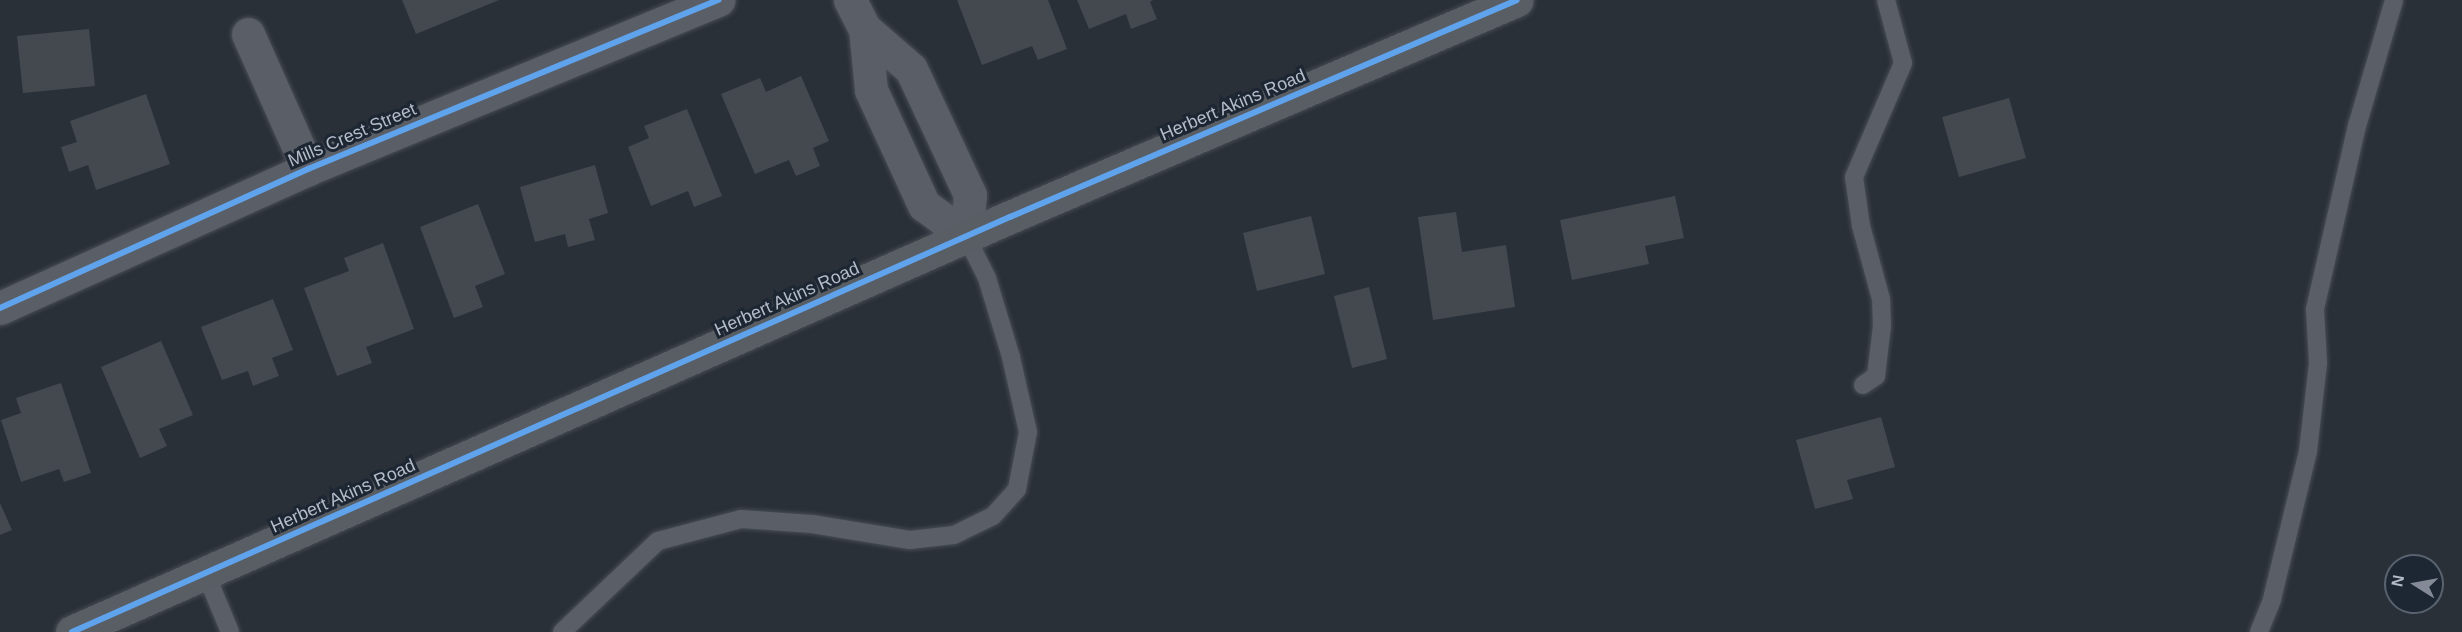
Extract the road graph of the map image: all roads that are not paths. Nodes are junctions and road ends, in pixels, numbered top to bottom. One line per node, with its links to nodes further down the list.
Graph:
1 (719, 0): 8 (street, Mills Crest Street)
2 (850, 0): 6 (street)
3 (1517, 0): 9 (street, Herbert Akins Road)
4 (1886, 0): 11 (lane)
5 (2394, 0): 16 (lane)
6 (865, 29): 9 (street); 9 (street)
7 (248, 34): 8 (street)
8 (309, 169): 10 (street, Mills Crest Street)
9 (966, 237): 12 (street, Herbert Akins Road); 15 (lane)
10 (0, 308)
11 (1863, 385)
12 (206, 574): 13 (street, Herbert Akins Road); 14 (lane)
13 (72, 632)
14 (230, 632)
15 (562, 632)
16 (2259, 632)

